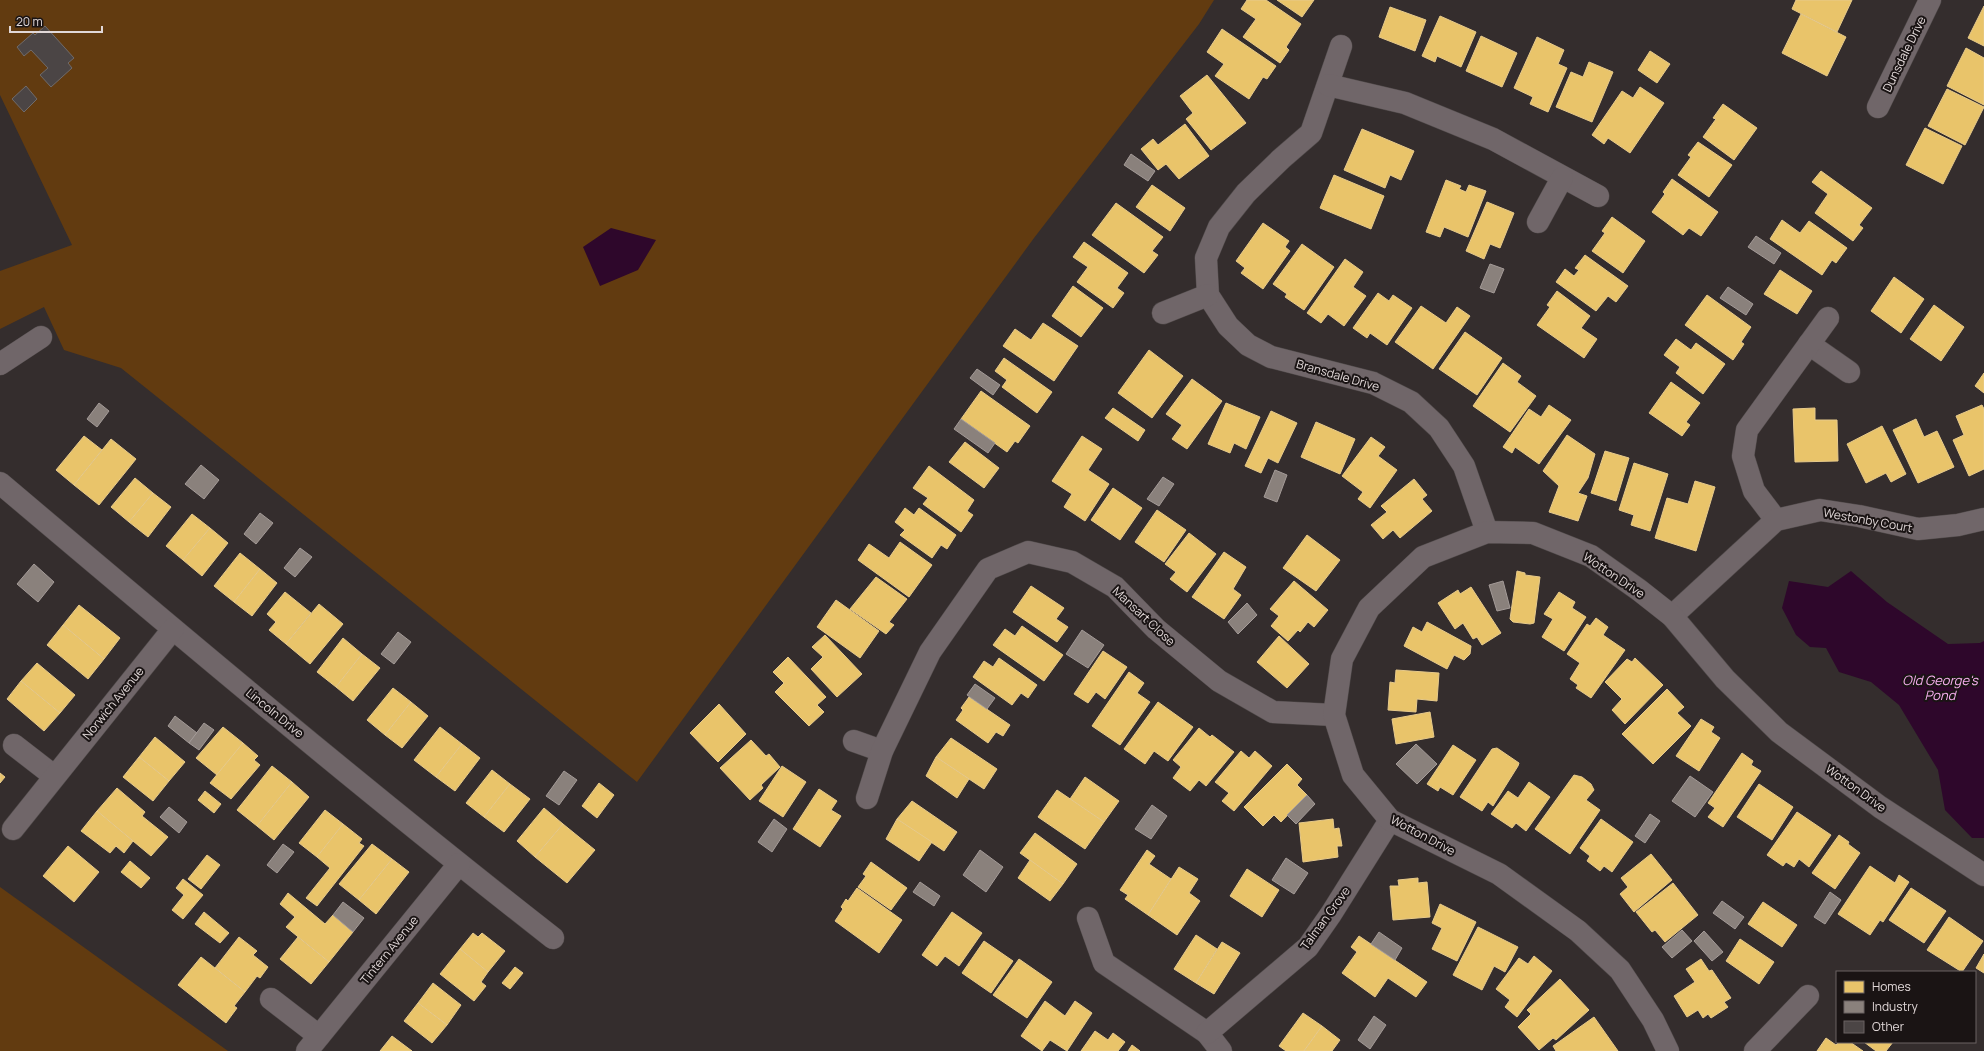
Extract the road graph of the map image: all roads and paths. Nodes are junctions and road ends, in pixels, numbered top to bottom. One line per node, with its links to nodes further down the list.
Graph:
1 (1930, 0): 4 (street, Dunsdale Drive)
2 (1341, 46): 3 (street, Bransdale Drive)
3 (1328, 85): 5 (street); 8 (street, Bransdale Drive)
4 (1878, 107)
5 (1562, 178): 6 (street); 7 (street)
6 (1598, 196)
7 (1538, 222)
8 (1208, 295): 9 (street); 18 (street, Bransdale Drive)
9 (1163, 313)
10 (1828, 318): 12 (street)
11 (41, 337): 13 (street)
12 (1809, 344): 14 (street); 17 (street)
13 (0, 364)
14 (1849, 372)
15 (0, 483): 20 (street, Lincoln Drive)
16 (1984, 519): 17 (street, Westonby Court)
17 (1776, 520): 19 (street, Westonby Court)
18 (1487, 532): 19 (street, Wotton Drive); 21 (street, Wotton Drive)
19 (1672, 616): 30 (street, Wotton Drive)
20 (173, 629): 25 (street, Norwich Avenue); 29 (street, Lincoln Drive)
21 (1334, 715): 24 (street, Mansart Close); 27 (street, Wotton Drive)
22 (854, 741): 24 (street)
23 (14, 745): 25 (street)
24 (882, 751): 26 (street, Mansart Close)
25 (54, 776): 28 (street, Norwich Avenue)
26 (867, 798)
27 (1390, 820): 35 (street, Talman Grove); 38 (street, Wotton Drive)
28 (13, 829)
29 (458, 864): 32 (street, Lincoln Drive); 36 (street, Tintern Avenue)
30 (1984, 875)
31 (1088, 918): 35 (street)
32 (553, 938)
33 (1808, 996): 39 (street)
34 (271, 999): 36 (street, Tintern Avenue)
35 (1207, 1033): 37 (street)
36 (313, 1043)
37 (1221, 1051)
38 (1668, 1051)
39 (1755, 1051)

